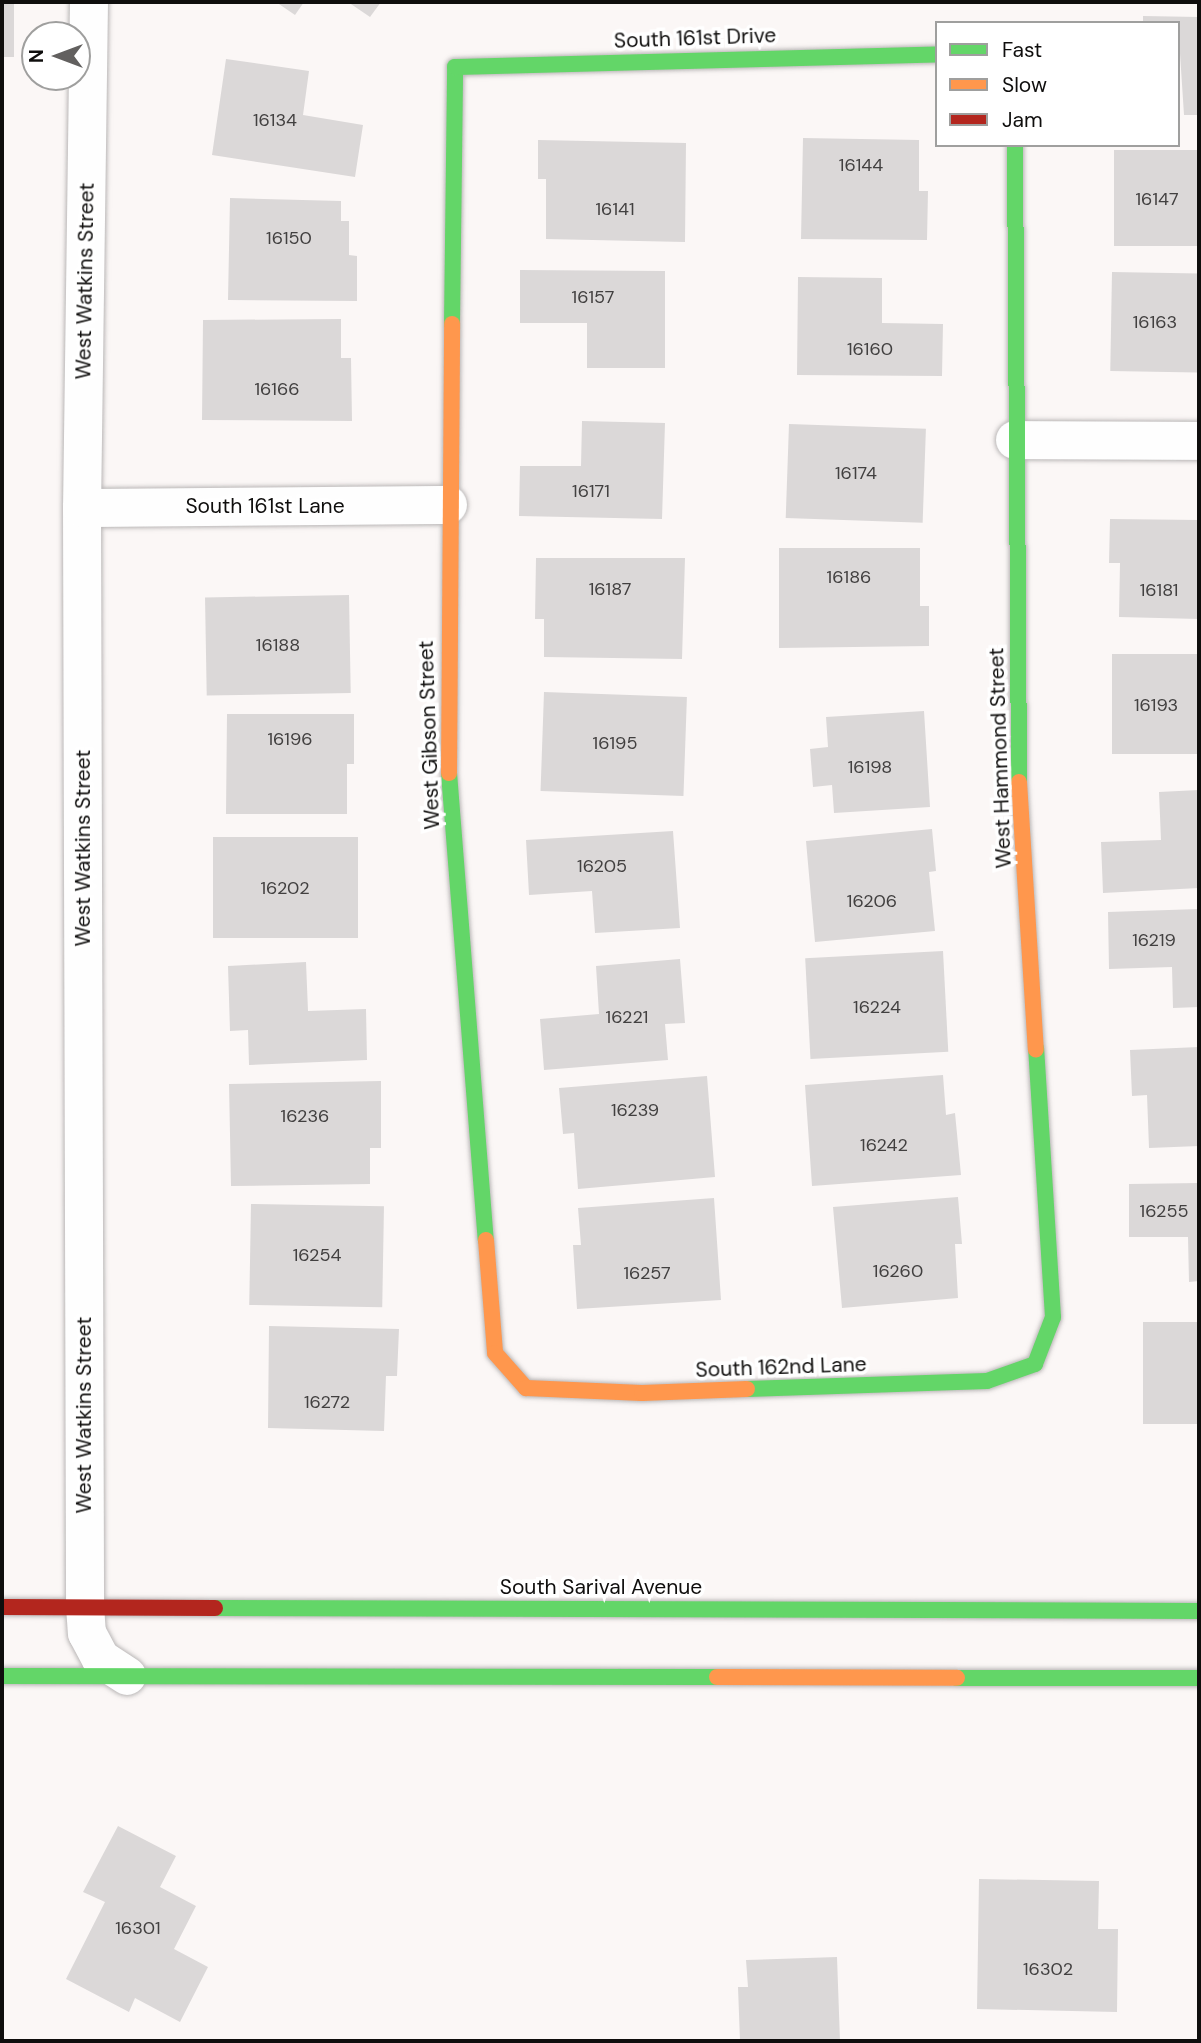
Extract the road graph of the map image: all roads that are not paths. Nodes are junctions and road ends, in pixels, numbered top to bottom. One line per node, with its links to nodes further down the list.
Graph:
1 (89, 2): 8 (street, West Watkins Street)
2 (935, 54): 3 (street, South 161st Drive)
3 (455, 67): 7 (street, West Gibson Street)
4 (1015, 147): 5 (street, West Hammond Street)
5 (1015, 440): 6 (street); 9 (street, West Hammond Street)
6 (1199, 441)
7 (448, 505): 8 (street, South 161st Lane); 10 (street, West Gibson Street)
8 (82, 508): 11 (street, West Watkins Street)
9 (1035, 1364): 10 (street, South 162nd Lane)
10 (526, 1388)
11 (85, 1606): 12 (street, South Sarival Avenue); 13 (street, South Sarival Avenue); 15 (street, West Watkins Street)
12 (2, 1607)
13 (1199, 1611)
14 (2, 1675): 15 (street)
15 (127, 1675): 16 (street)
16 (1199, 1678)

